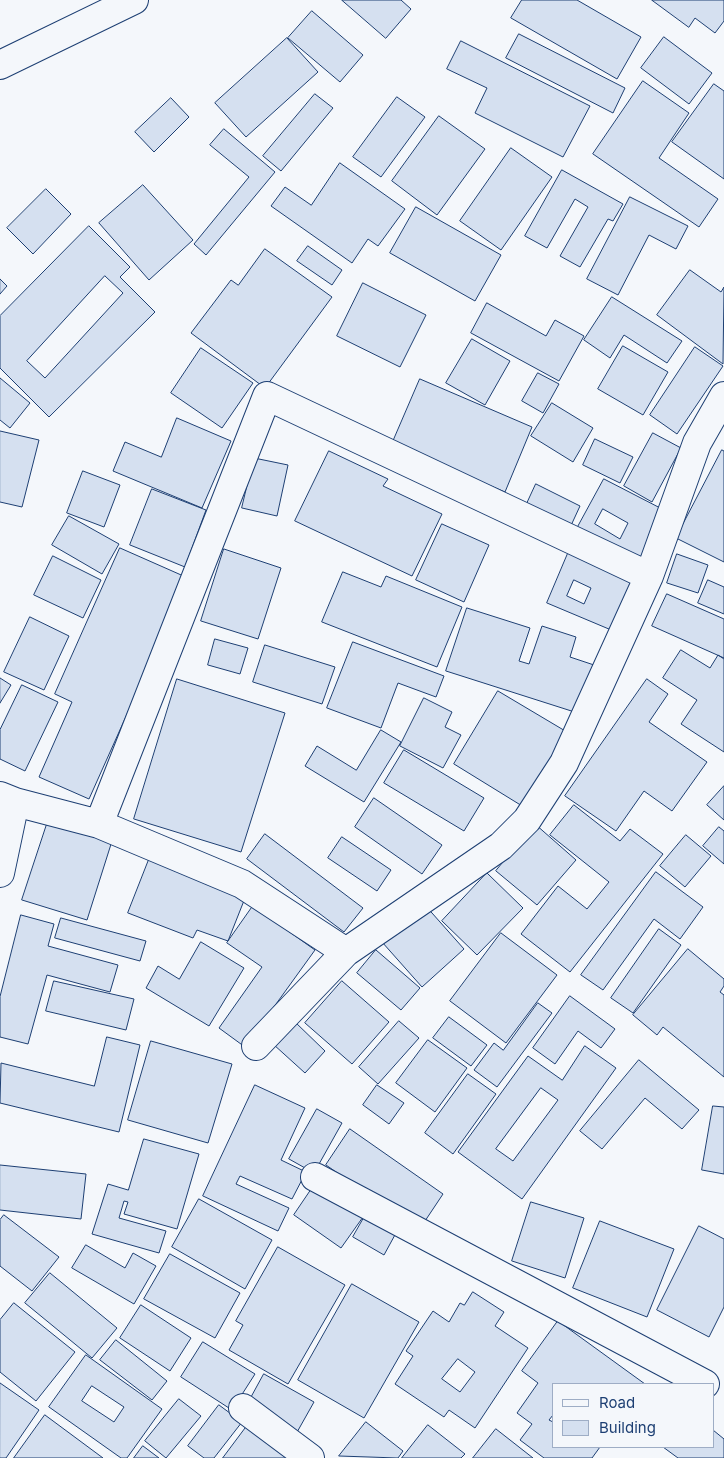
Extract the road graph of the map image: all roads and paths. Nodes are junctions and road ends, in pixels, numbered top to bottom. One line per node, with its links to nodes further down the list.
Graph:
1 (134, 0): 2 (street)
2 (0, 65)
3 (724, 396): 4 (street)
4 (649, 576): 6 (street); 8 (street)
5 (7, 799): 6 (street); 7 (street)
6 (99, 824): 8 (street)
7 (0, 873)
8 (346, 952): 9 (street)
9 (256, 1046)
10 (315, 1177): 11 (street)
11 (703, 1383)
12 (243, 1408): 13 (street)
13 (310, 1458)

